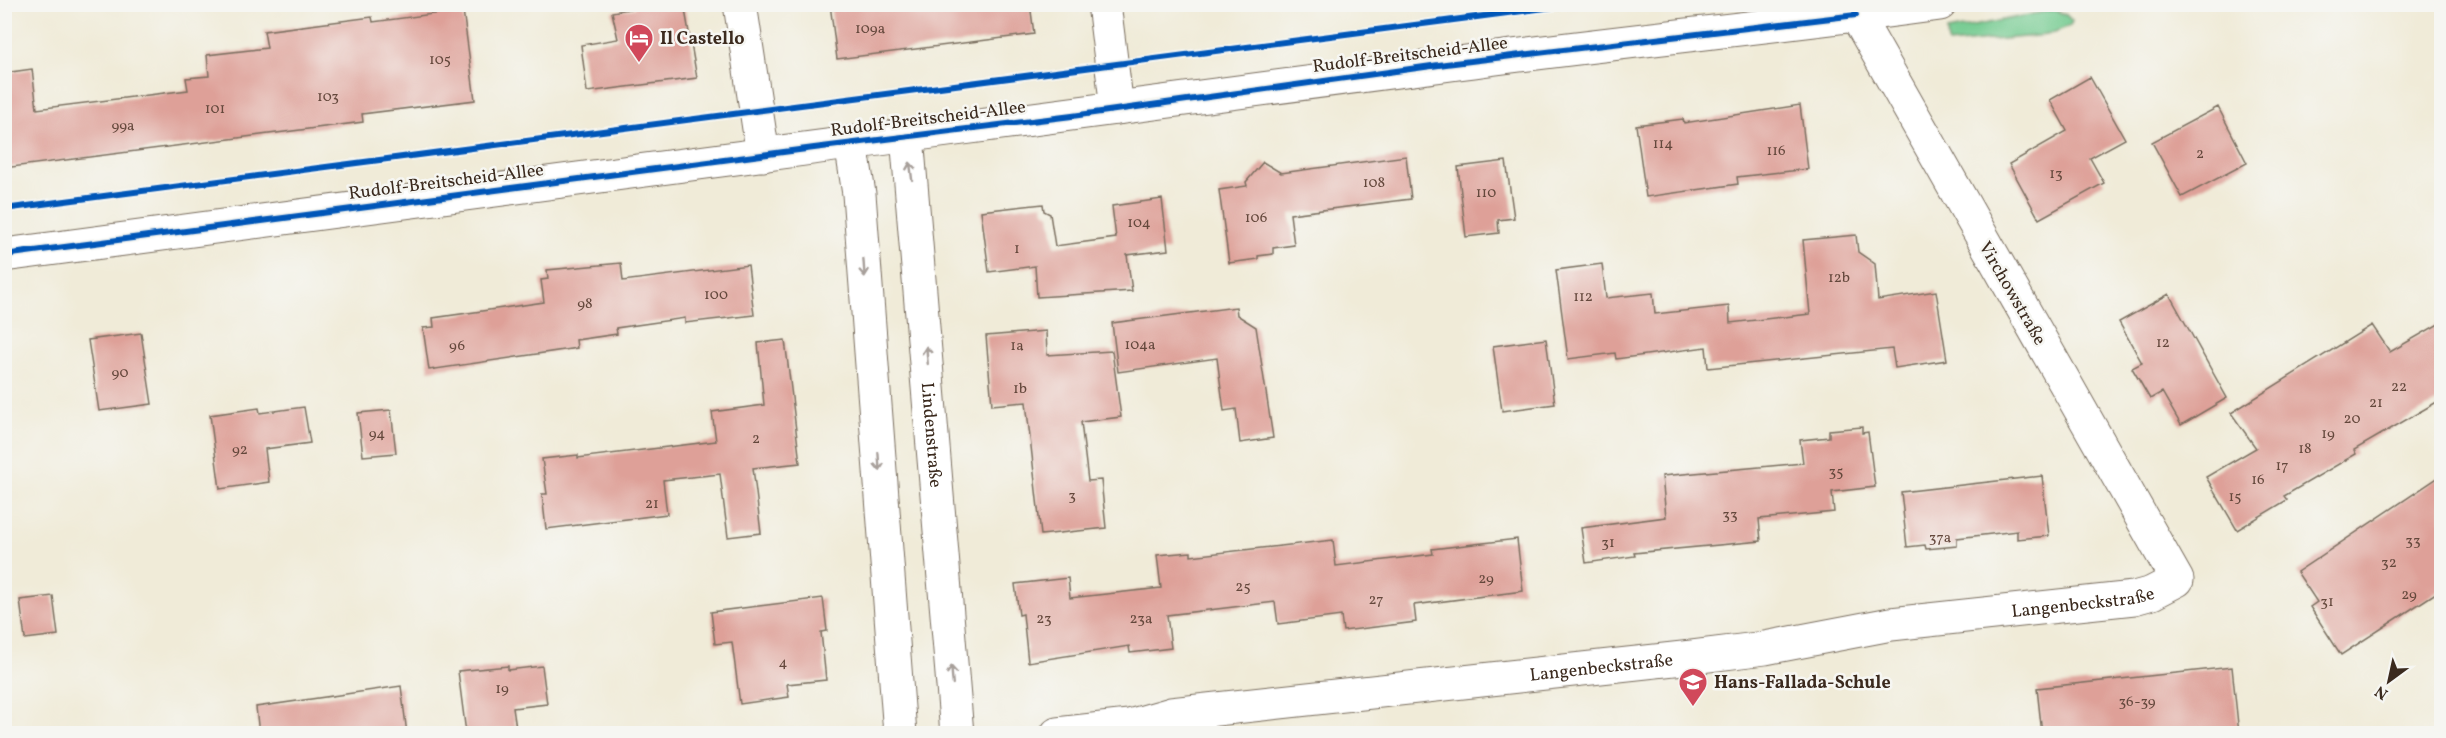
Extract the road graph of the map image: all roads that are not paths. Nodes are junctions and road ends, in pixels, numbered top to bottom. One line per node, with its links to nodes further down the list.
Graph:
1 (740, 4): 8 (street)
2 (1104, 4): 5 (street)
3 (1940, 4): 4 (street, Rudolf-Breitscheid-Allee)
4 (1853, 10): 5 (street, Rudolf-Breitscheid-Allee); 10 (street, Virchowstraße)
5 (1117, 108): 6 (street, Rudolf-Breitscheid-Allee)
6 (907, 136): 7 (street, Rudolf-Breitscheid-Allee); 12 (street, Lindenstraße, one-way to 6)
7 (851, 143): 8 (street, Rudolf-Breitscheid-Allee); 11 (street, one-way to 11)
8 (763, 155): 9 (street, Rudolf-Breitscheid-Allee)
9 (4, 255)
10 (2177, 580): 13 (street, Langenbeckstraße)
11 (900, 734)
12 (957, 734)
13 (1057, 734)

